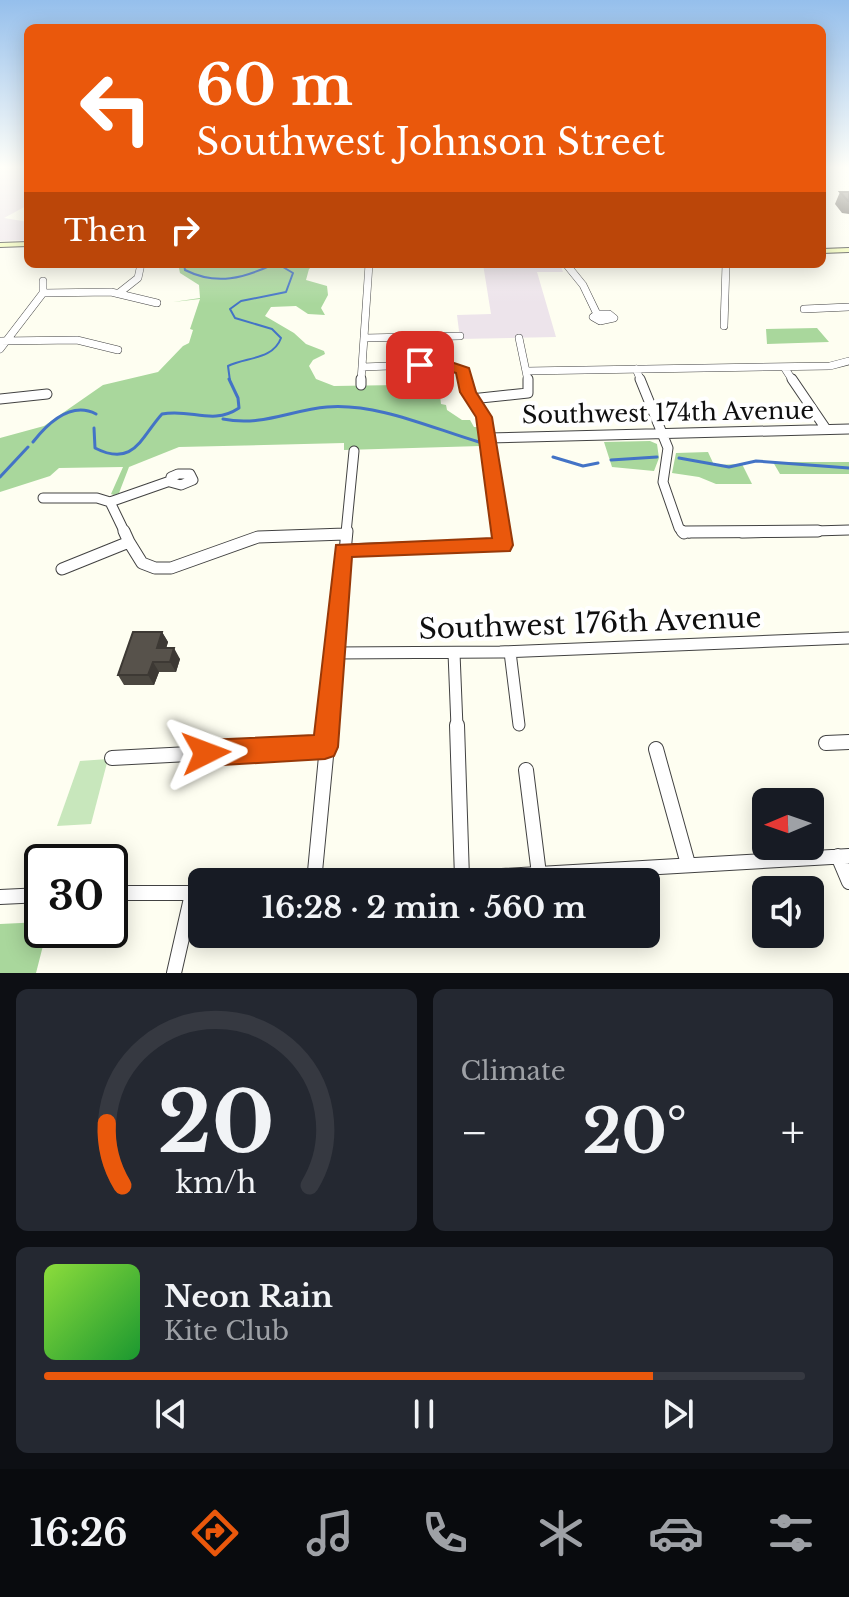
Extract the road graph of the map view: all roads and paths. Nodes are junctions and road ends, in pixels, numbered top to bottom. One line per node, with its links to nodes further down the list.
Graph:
1 (24, 244): 2 (main road)
2 (0, 245)
3 (849, 250): 4 (main road)
4 (826, 251)
5 (140, 268): 11 (street)
6 (369, 268): 18 (street)
7 (569, 268): 15 (street)
8 (726, 268): 16 (street)
9 (43, 281): 10 (street)
10 (43, 293): 11 (street); 20 (street)
11 (119, 293): 12 (street)
12 (157, 303)
13 (849, 307): 14 (street)
14 (804, 309)
15 (597, 314)
16 (724, 326)
17 (460, 336): 18 (street)
18 (364, 338): 25 (street)
19 (519, 338): 28 (street)
20 (3, 341): 21 (street); 22 (street)
21 (0, 349)
22 (118, 350)
23 (849, 361): 26 (street)
24 (395, 366): 25 (street); 29 (street); 33 (street)
25 (362, 367): 30 (street)
26 (784, 367): 27 (street); 34 (street)
27 (636, 369): 28 (street); 36 (street)
28 (526, 371): 33 (street)
29 (395, 383)
30 (361, 385)
31 (47, 394): 32 (street)
32 (0, 399)
33 (471, 399): 37 (street)
34 (826, 429): 35 (street, Southwest 174th Avenue); 36 (street, Southwest 174th Avenue)
35 (849, 429)
36 (664, 434): 37 (street, Southwest 174th Avenue); 42 (street)
37 (488, 438): 45 (street)
38 (354, 451): 43 (street)
39 (170, 481): 41 (street)
40 (43, 498): 41 (street)
41 (110, 502): 44 (street)
42 (849, 530)
43 (345, 534): 44 (street); 45 (street)
44 (129, 542): 46 (street)
45 (343, 550): 49 (street)
46 (62, 569)
47 (849, 638): 48 (street, Southwest 176th Avenue)
48 (510, 652): 50 (street, Southwest 176th Avenue); 51 (street)
49 (333, 653): 50 (street, Southwest 176th Avenue); 54 (street)
50 (454, 653): 61 (street)
51 (519, 725)
52 (849, 742): 53 (street)
53 (826, 743)
54 (325, 747): 56 (street); 60 (street)
55 (656, 749): 59 (street)
56 (112, 758)
57 (526, 770): 62 (street)
58 (843, 856): 59 (street); 64 (street)
59 (688, 864): 63 (street)
60 (315, 868)
61 (462, 868)
62 (538, 868)
63 (628, 868)
64 (849, 882)
65 (128, 893): 66 (street)
66 (188, 894)
67 (24, 896): 68 (street)
68 (0, 897)
69 (188, 925): 70 (street)
70 (174, 973)

